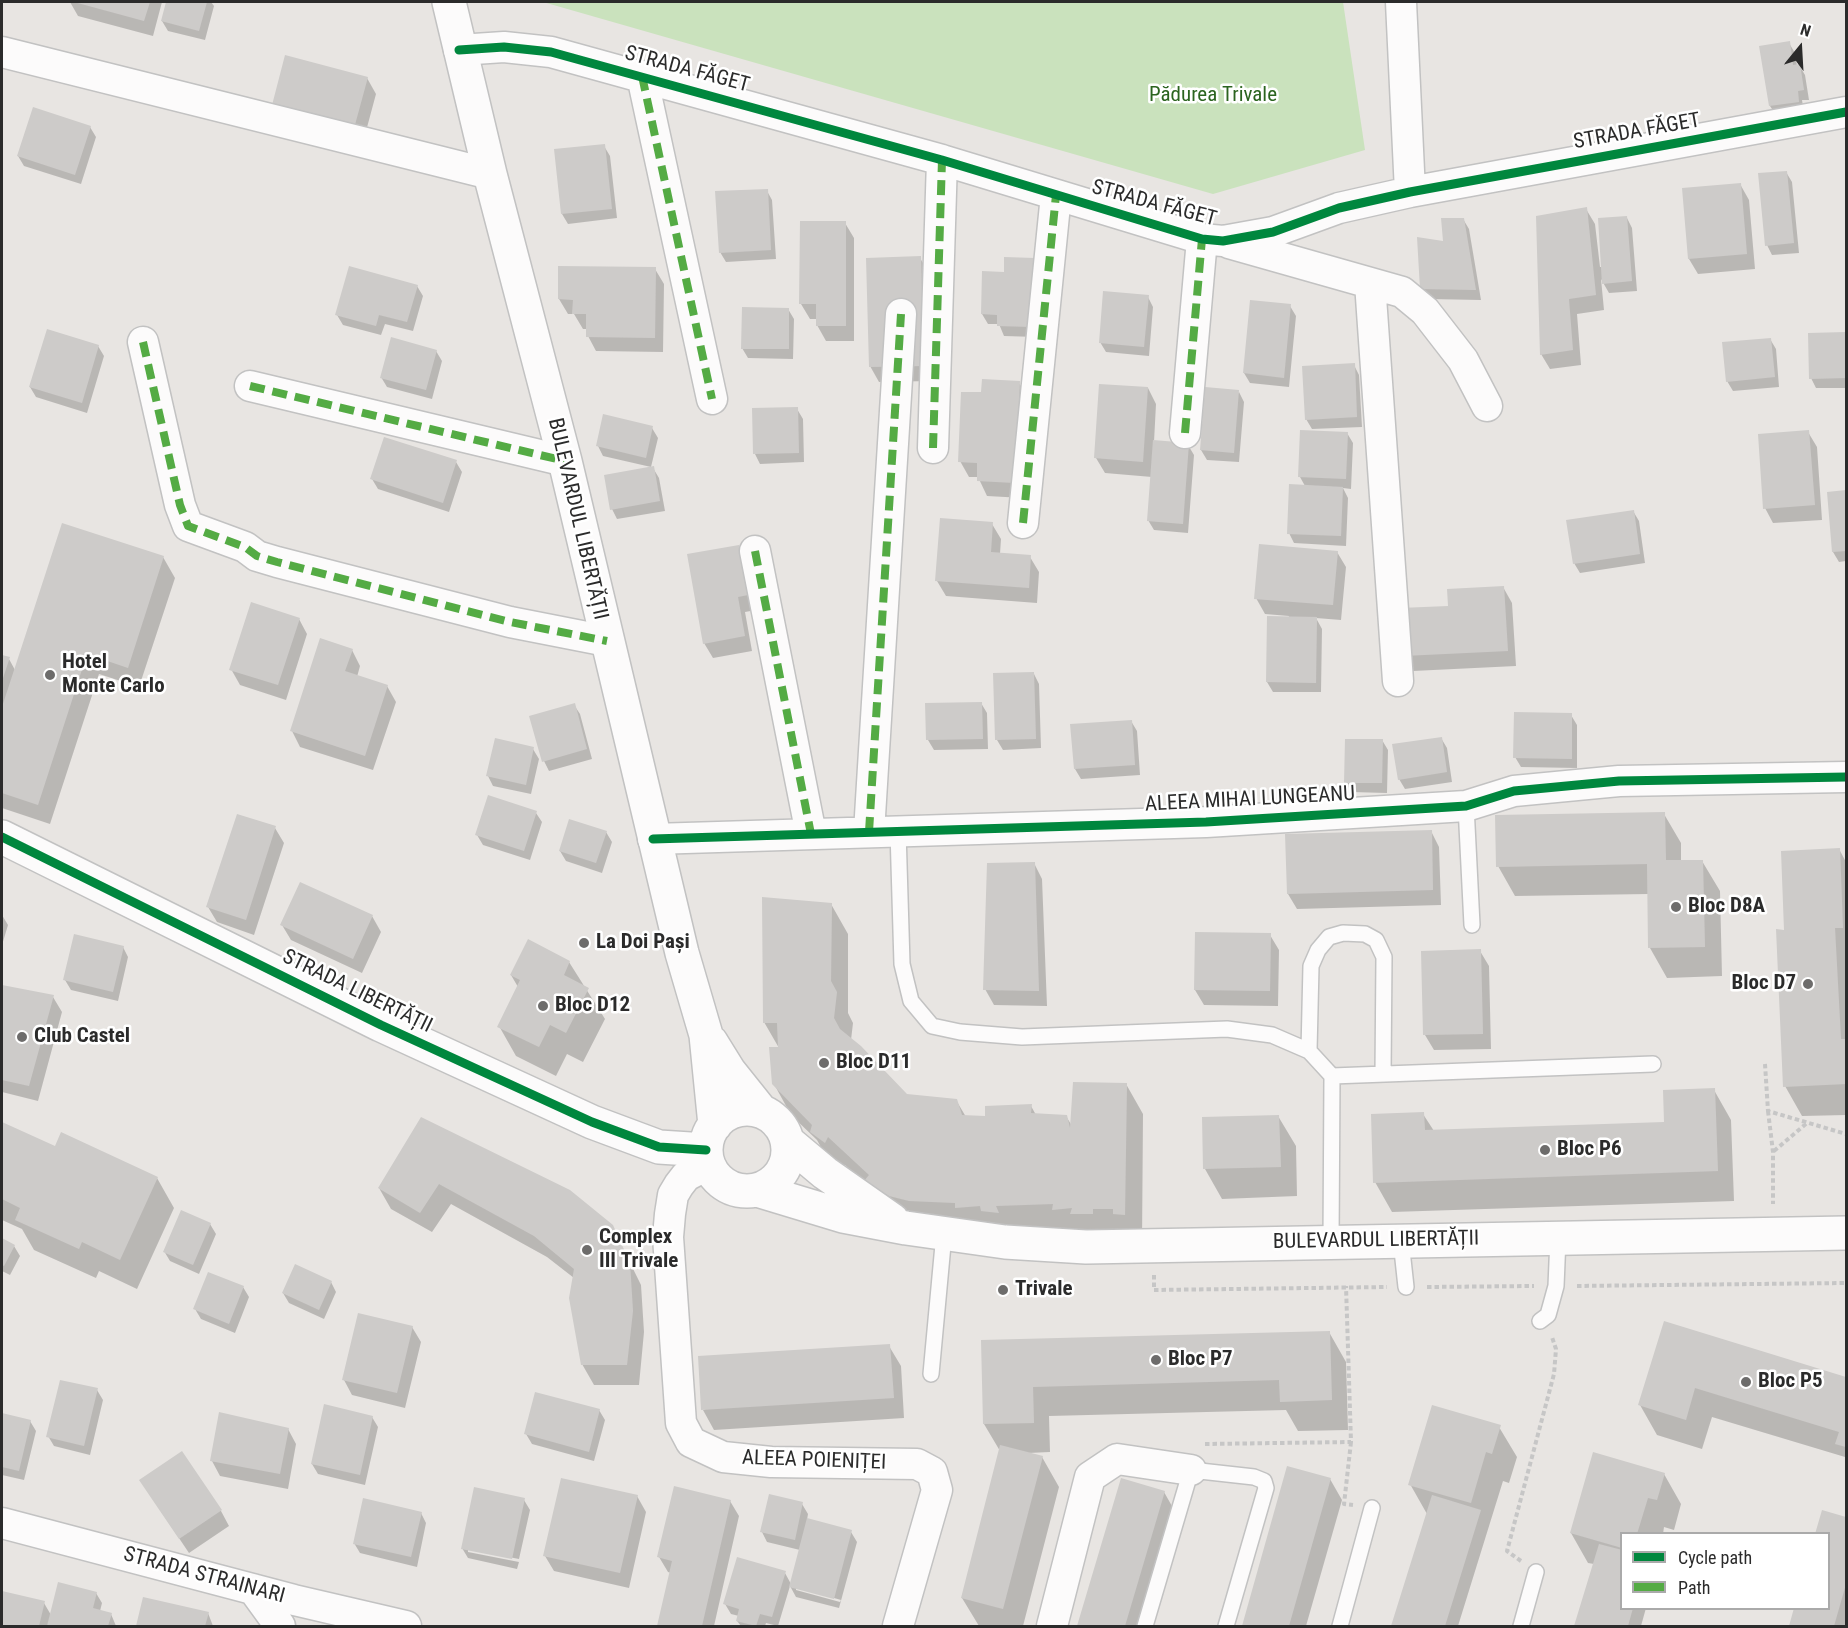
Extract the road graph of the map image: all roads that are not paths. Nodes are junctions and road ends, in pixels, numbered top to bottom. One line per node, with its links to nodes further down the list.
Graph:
1 (449, 2): 3 (main road, BULEVARDUL LIBERTĂȚII)
2 (1401, 2): 9 (street)
3 (459, 50): 5 (street, STRADA FĂGET); 8 (main road, BULEVARDUL LIBERTĂȚII)
4 (2, 52): 8 (street)
5 (642, 76): 7 (street, STRADA FĂGET); 16 (street)
6 (1846, 112): 9 (street, STRADA FĂGET)
7 (942, 160): 10 (street, STRADA FĂGET); 19 (street)
8 (490, 174): 20 (main road, BULEVARDUL LIBERTĂȚII)
9 (1410, 192): 11 (street, STRADA FĂGET)
10 (1056, 195): 11 (street, STRADA FĂGET); 21 (street)
11 (1212, 240): 12 (street); 18 (street)
12 (1370, 283): 17 (street); 24 (street)
13 (902, 314): 28 (street)
14 (143, 342): 23 (street)
15 (250, 386): 20 (street)
16 (712, 399)
17 (1487, 406)
18 (1185, 433)
19 (933, 448)
20 (565, 461): 23 (main road, BULEVARDUL LIBERTĂȚII)
21 (1023, 523)
22 (754, 551): 29 (street)
23 (607, 641): 31 (main road, BULEVARDUL LIBERTĂȚII)
24 (1398, 681)
25 (1846, 777): 26 (street, ALEEA MIHAI LUNGEANU)
26 (1466, 806): 27 (street, ALEEA MIHAI LUNGEANU); 32 (lane)
27 (898, 831): 28 (street, ALEEA MIHAI LUNGEANU); 34 (lane)
28 (869, 832): 29 (street, ALEEA MIHAI LUNGEANU)
29 (811, 834): 31 (street, ALEEA MIHAI LUNGEANU)
30 (2, 837): 40 (main road, STRADA LIBERTĂȚII)
31 (653, 839): 33 (main road, BULEVARDUL LIBERTĂȚII)
32 (1472, 925)
33 (706, 1035): 38 (main road, BULEVARDUL LIBERTĂȚII); 40 (main road, BULEVARDUL LIBERTĂȚII)
34 (1309, 1051): 36 (lane); 37 (lane)
35 (1653, 1064): 36 (lane)
36 (1383, 1074): 37 (lane)
37 (1332, 1076): 47 (lane)
38 (761, 1111): 39 (main road); 40 (main road)
39 (788, 1142): 41 (main road); 42 (main road, BULEVARDUL LIBERTĂȚII)
40 (710, 1146): 41 (main road); 58 (street, ALEEA POIENIȚEI)
41 (756, 1190): 42 (main road, BULEVARDUL LIBERTĂȚII)
42 (906, 1228): 44 (main road, BULEVARDUL LIBERTĂȚII)
43 (1846, 1233): 45 (main road, BULEVARDUL LIBERTĂȚII)
44 (944, 1234): 47 (main road, BULEVARDUL LIBERTĂȚII); 50 (lane)
45 (1558, 1238): 46 (main road, BULEVARDUL LIBERTĂȚII); 49 (lane)
46 (1401, 1241): 47 (main road, BULEVARDUL LIBERTĂȚII); 48 (lane)
47 (1330, 1242)
48 (1406, 1287)
49 (1543, 1320)
50 (932, 1374)
51 (1191, 1470): 59 (street); 60 (lane); 61 (lane)
52 (1372, 1508): 62 (lane)
53 (2, 1523): 55 (street, STRADA STRAINARI)
54 (1536, 1572): 63 (lane)
55 (253, 1589): 56 (street); 57 (street, STRADA STRAINARI)
56 (280, 1626)
57 (406, 1626)
58 (898, 1626)
59 (1052, 1626)
60 (1145, 1626)
61 (1226, 1626)
62 (1340, 1626)
63 (1521, 1626)

